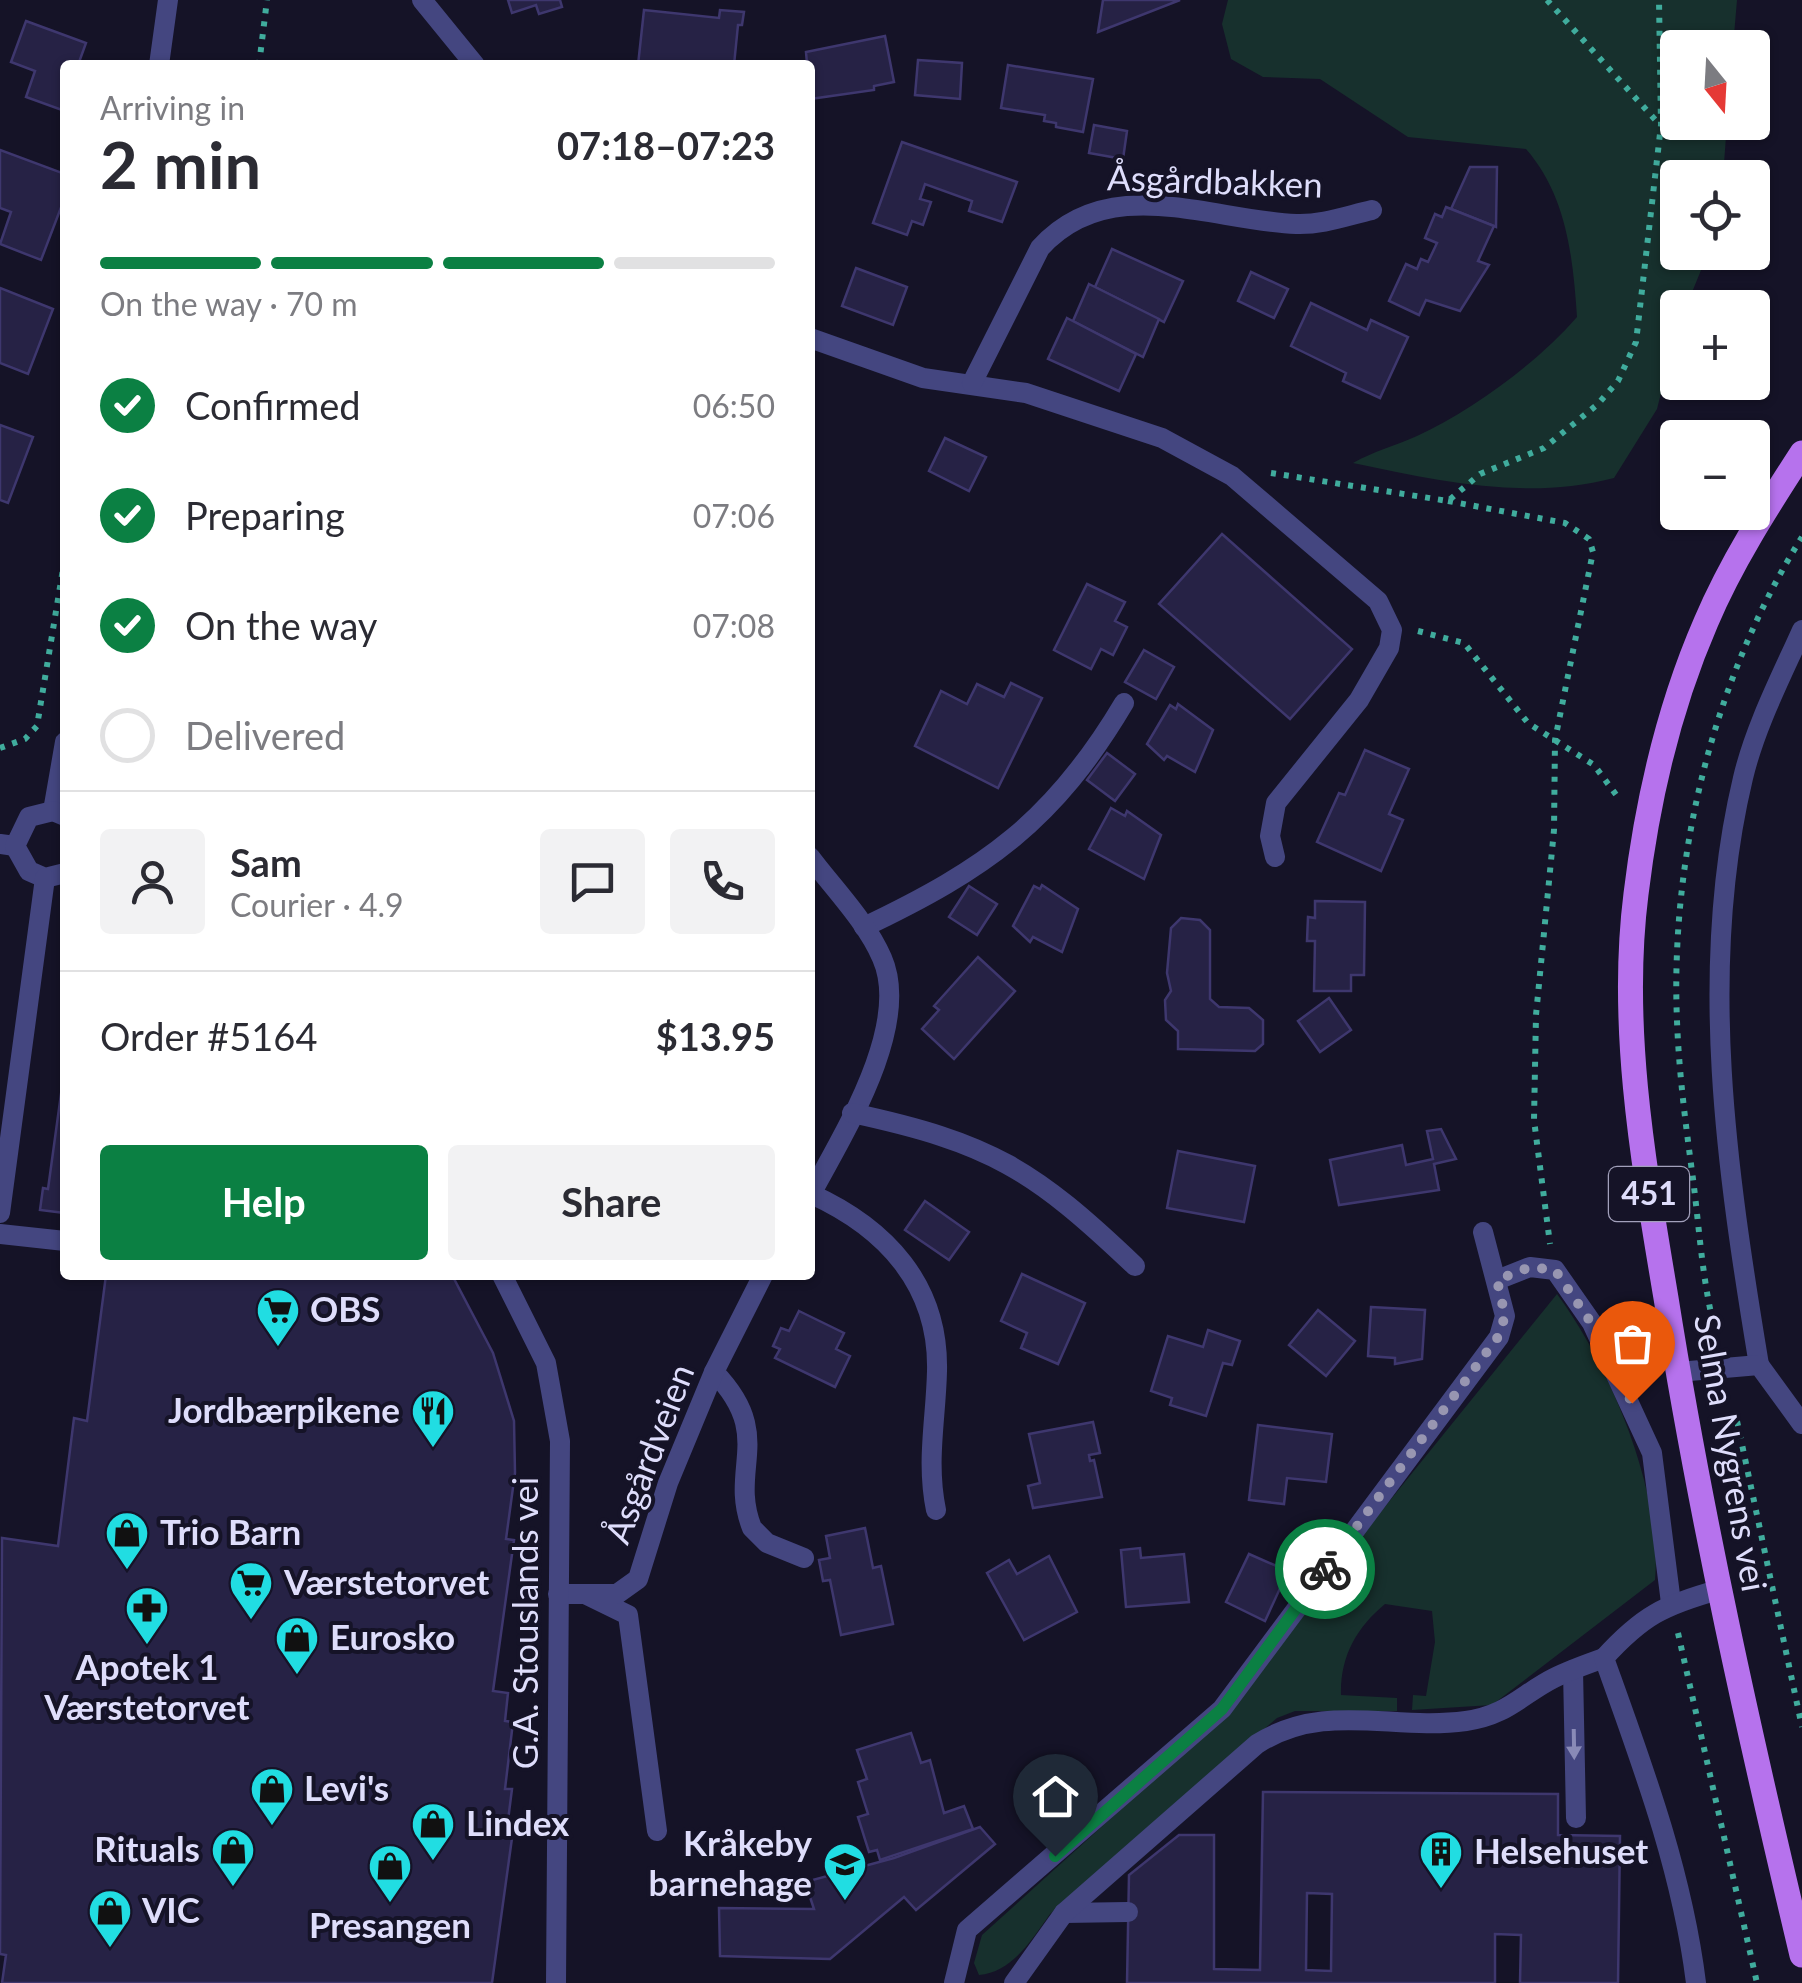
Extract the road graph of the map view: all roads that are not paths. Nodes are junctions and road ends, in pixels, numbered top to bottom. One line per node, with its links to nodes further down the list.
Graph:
1 (168, 0): 3 (street)
2 (422, 0): 4 (street)
3 (160, 60)
4 (470, 60)
5 (1372, 210): 7 (street, Åsgårdbakken)
6 (815, 340): 7 (street)
7 (972, 383): 13 (street)
8 (1802, 452): 30 (main road, Selma Nygrens vei / 451)
9 (1802, 630): 28 (street)
10 (1124, 703): 16 (street)
11 (59, 813): 12 (street)
12 (8, 845): 15 (street)
13 (1275, 857)
14 (815, 863): 16 (street)
15 (55, 875): 20 (street)
16 (864, 927): 17 (street)
17 (852, 1114): 18 (street); 24 (street)
18 (815, 1185)
19 (815, 1197): 32 (street)
20 (0, 1213)
21 (1483, 1232): 27 (street)
22 (0, 1234): 23 (street)
23 (60, 1240)
24 (1135, 1266)
25 (504, 1280): 35 (street, G.A. Stouslands vei)
26 (760, 1280): 29 (street, Åsgårdveien)
27 (1497, 1280): 37 (street); 46 (street)
28 (1759, 1364): 30 (street); 31 (street)
29 (714, 1372): 33 (street); 36 (street, Åsgårdveien)
30 (1678, 1372): 34 (main road, Selma Nygrens vei / 451)
31 (1802, 1424)
32 (936, 1510)
33 (804, 1558)
34 (1718, 1590): 37 (street); 44 (main road, Selma Nygrens vei / 451)
35 (558, 1594): 36 (street, Åsgårdveien); 45 (street, G.A. Stouslands vei)
36 (585, 1594): 41 (street)
37 (1671, 1603): 38 (street)
38 (1604, 1658): 39 (street); 48 (street)
39 (1573, 1670): 40 (street, one-way to 40); 42 (street)
40 (1576, 1818)
41 (658, 1831)
42 (1064, 1912): 43 (street); 47 (street)
43 (1128, 1912)
44 (1802, 1955)
45 (556, 1983)
46 (954, 1983)
47 (1014, 1983)
48 (1696, 1983)

